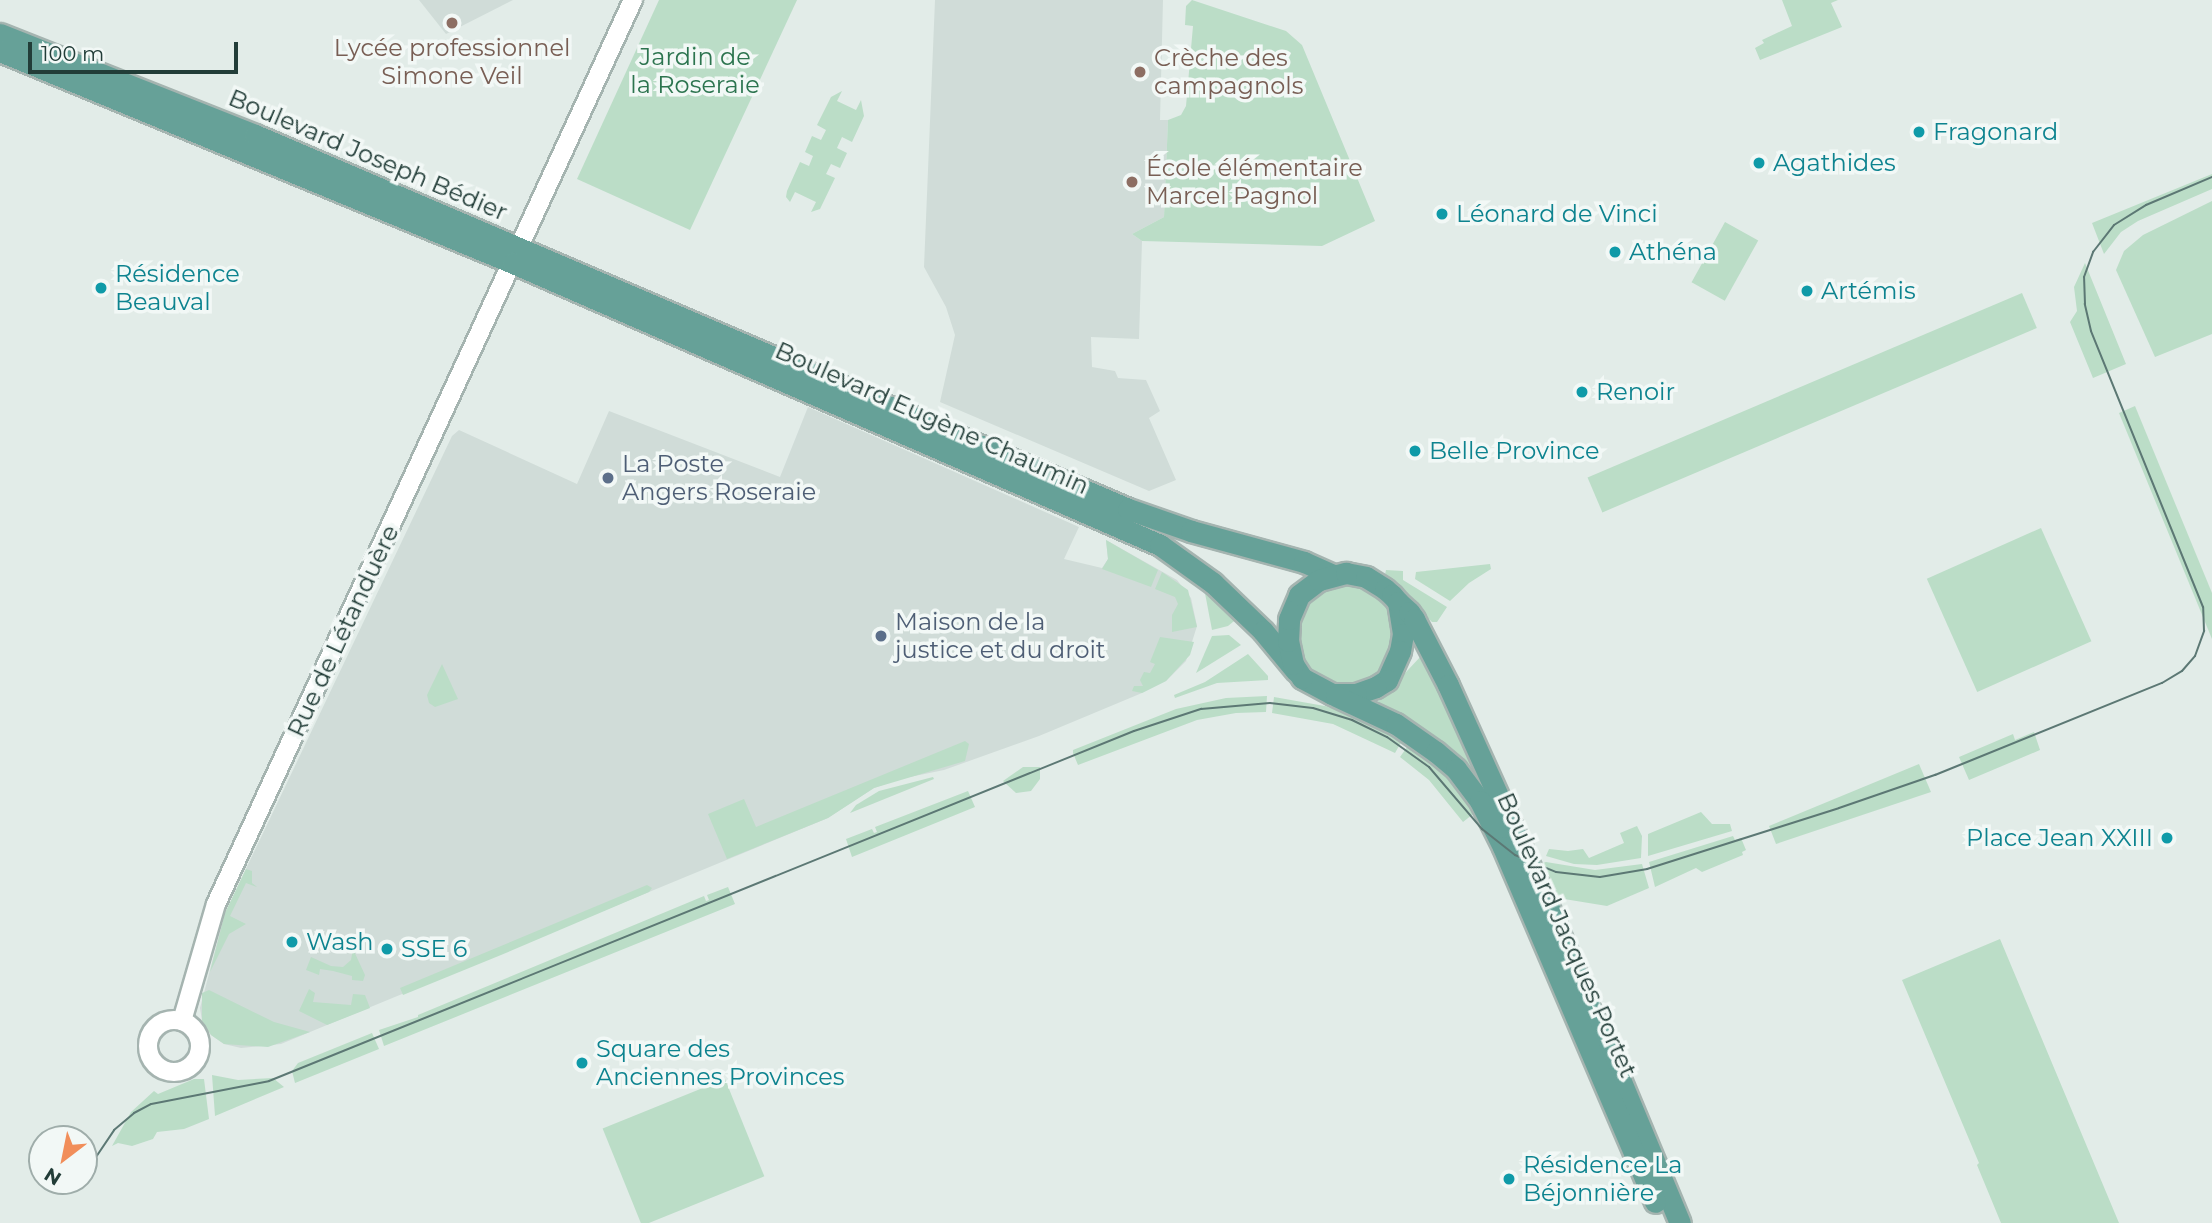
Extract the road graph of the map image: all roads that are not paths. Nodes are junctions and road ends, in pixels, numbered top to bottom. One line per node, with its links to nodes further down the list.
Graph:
1 (633, 0): 4 (street, Rue de Létanduère)
2 (0, 34): 4 (main road, Boulevard Joseph Bédier)
3 (0, 51): 4 (main road, Boulevard Joseph Bédier)
4 (516, 255): 5 (main road, Boulevard Eugène Chaumin); 7 (main road, Boulevard Eugène Chaumin); 9 (street, Rue de Létanduère)
5 (1333, 575): 6 (main road); 7 (main road)
6 (1398, 601): 8 (main road); 11 (main road, Boulevard Jacques Portet)
7 (1296, 671): 8 (main road)
8 (1332, 694): 10 (main road, Boulevard Jacques Portet)
9 (181, 1021)
10 (1665, 1223)
11 (1680, 1223)

